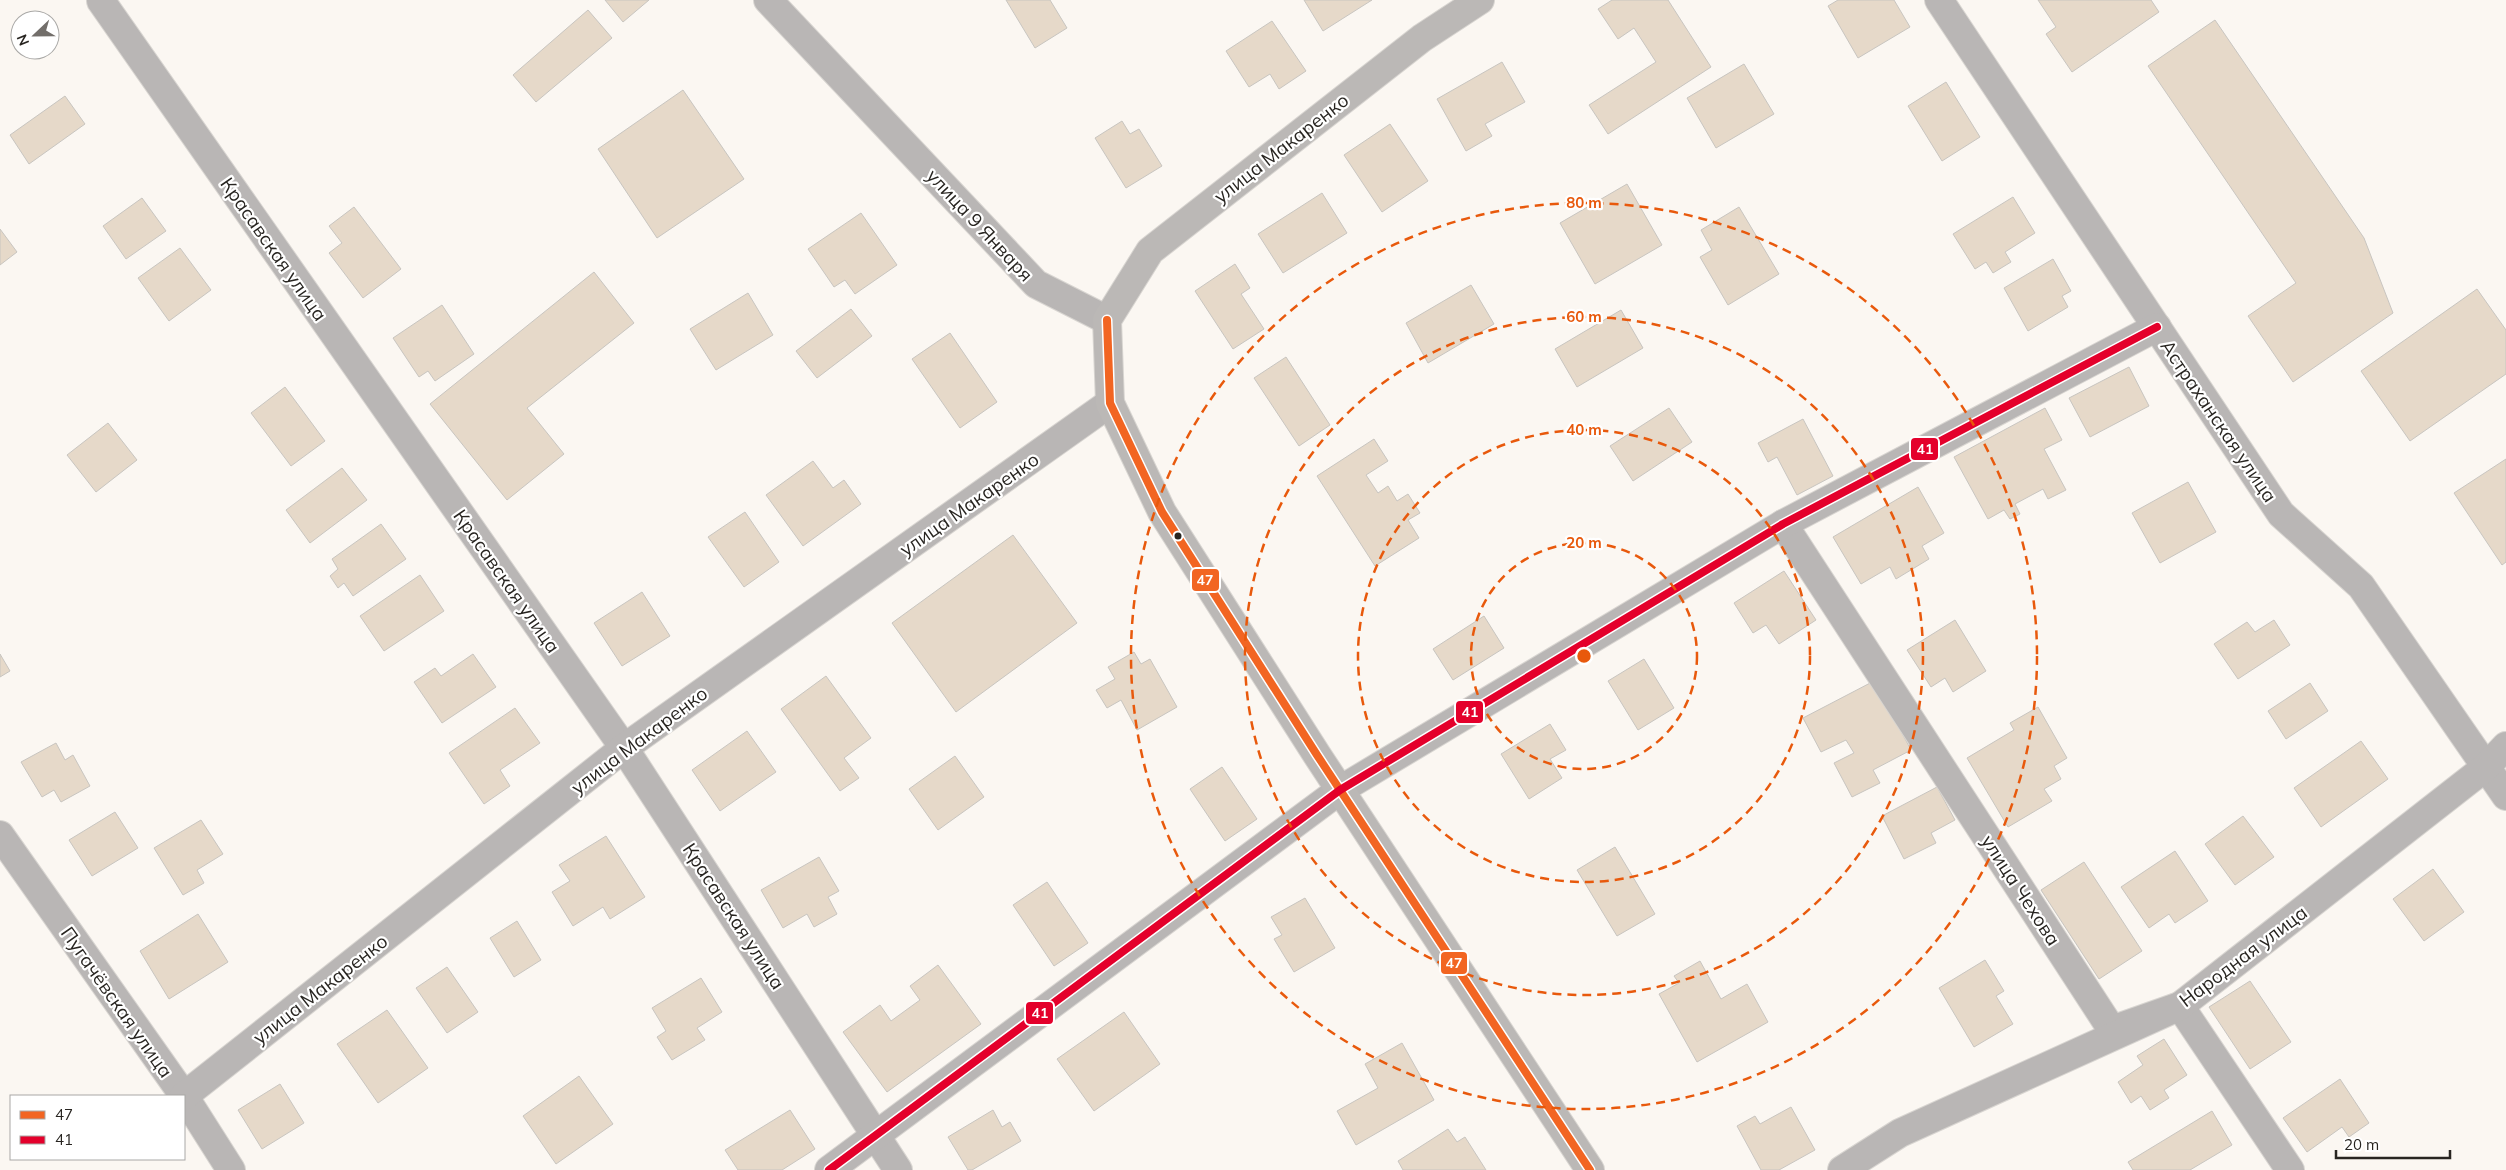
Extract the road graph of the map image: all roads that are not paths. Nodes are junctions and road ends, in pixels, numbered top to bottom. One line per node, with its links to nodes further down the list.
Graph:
1 (768, 0): 5 (street, улица 9 Января)
2 (1480, 0): 5 (main road, улица Макаренко)
3 (1939, 0): 6 (street, Астраханская улица)
4 (102, 1): 10 (street, Красавская улица)
5 (1107, 320): 7 (main road)
6 (2157, 328): 8 (street); 11 (street, Астраханская улица)
7 (1110, 403): 10 (street, улица Макаренко); 12 (main road)
8 (1783, 524): 12 (street); 15 (street, улица Чехова)
9 (2506, 746): 11 (street, Народная улица)
10 (624, 748): 17 (street, улица Макаренко); 19 (street, Красавская улица)
11 (2486, 767): 13 (street, Астраханская улица); 15 (street, Народная улица)
12 (1340, 790): 19 (street); 23 (main road)
13 (2506, 796)
14 (0, 835): 16 (street, Пугачёвская улица)
15 (2180, 1006): 24 (street, Народная улица); 25 (street)
16 (183, 1095)
17 (185, 1095)
18 (185, 1098): 20 (street, Пугачёвская улица)
19 (877, 1134): 21 (street); 22 (street, Красавская улица)
20 (232, 1170)
21 (829, 1170)
22 (898, 1170)
23 (1590, 1170)
24 (1842, 1170)
25 (2290, 1170)

